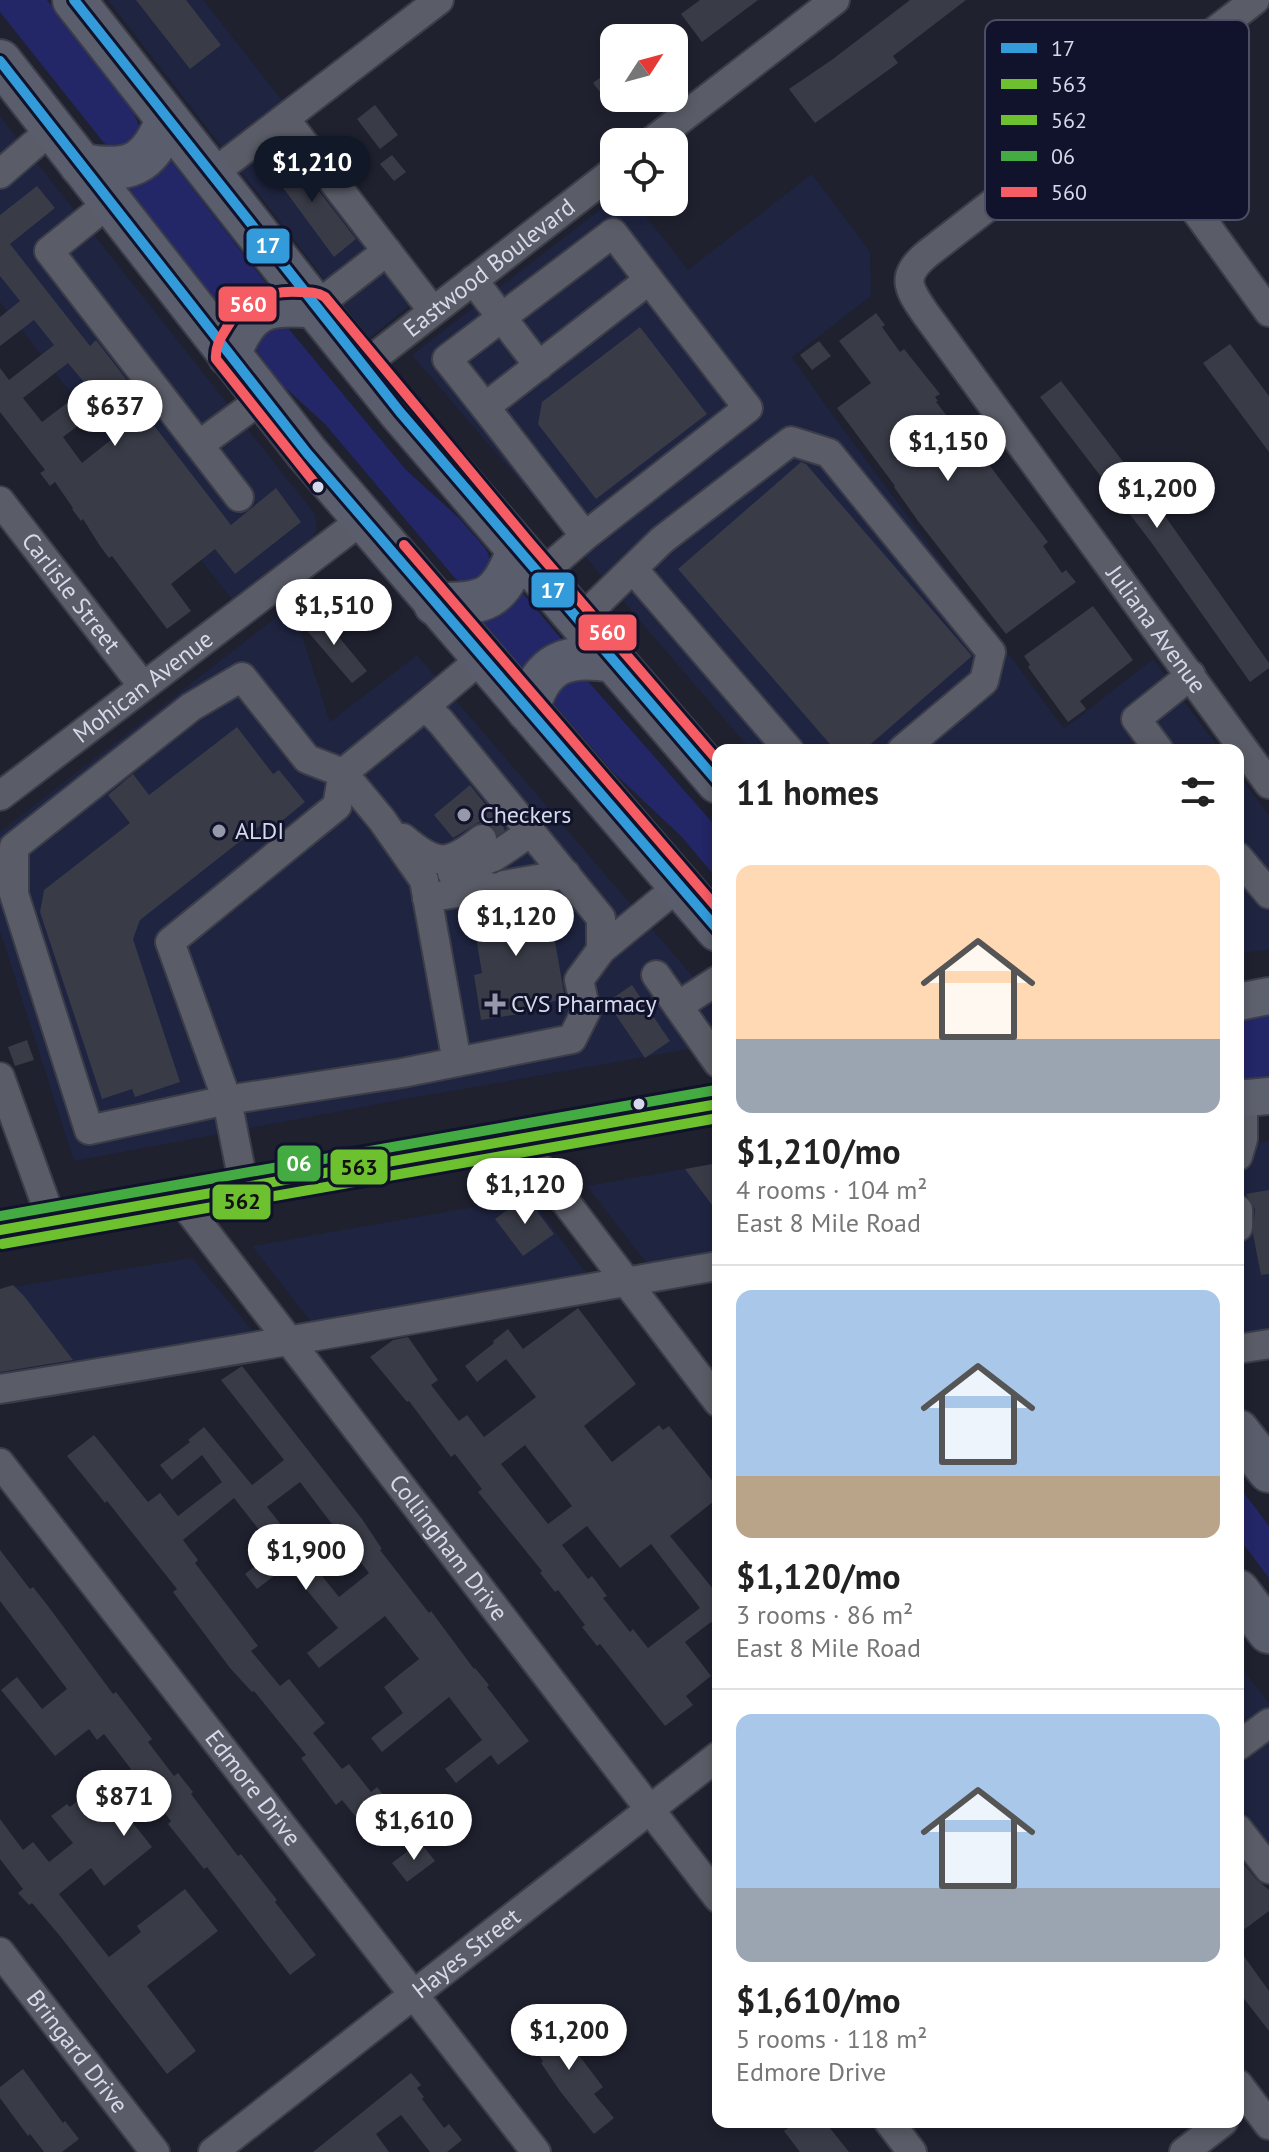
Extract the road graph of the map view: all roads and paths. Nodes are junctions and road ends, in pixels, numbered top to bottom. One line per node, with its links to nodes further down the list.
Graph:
1 (74, 0): 8 (highway)
2 (439, 0): 7 (street)
3 (835, 0): 9 (street)
4 (1255, 0): 5 (street)
5 (1229, 20)
6 (0, 61): 10 (highway)
7 (285, 119): 13 (street); 18 (street)
8 (167, 120): 11 (highway); 13 (highway)
9 (669, 128)
10 (52, 129): 11 (highway); 12 (street)
11 (81, 165): 15 (highway)
12 (0, 174)
13 (211, 175): 21 (highway)
14 (600, 182): 19 (street, Eastwood Boulevard)
15 (110, 202): 25 (highway); 30 (street)
16 (985, 209): 41 (street, Juliana Avenue)
17 (1202, 220): 23 (street)
18 (387, 251): 21 (street); 22 (street)
19 (473, 280): 22 (street, Eastwood Boulevard); 24 (street)
20 (649, 280): 24 (street); 27 (street); 34 (street)
21 (315, 307): 25 (highway); 26 (highway)
22 (433, 311): 26 (street, Eastwood Boulevard)
23 (1269, 312)
24 (502, 318): 27 (street); 29 (street)
25 (229, 355): 28 (highway)
26 (363, 366): 35 (highway)
27 (539, 366): 29 (street)
28 (263, 398): 30 (street); 33 (highway)
29 (485, 407): 34 (street)
30 (199, 445): 31 (street)
31 (239, 497)
32 (0, 501): 42 (street, Carlisle Street)
33 (363, 519): 37 (highway); 42 (street, Mohican Avenue)
34 (585, 536): 35 (street)
35 (528, 564): 37 (highway); 38 (highway)
36 (633, 569): 38 (street); 45 (street); 46 (street)
37 (435, 604): 39 (highway)
38 (578, 622): 40 (highway)
39 (482, 658): 43 (street); 44 (highway)
40 (613, 661): 44 (highway); 51 (highway)
41 (1191, 675): 47 (street); 48 (street, Juliana Avenue)
42 (143, 686): 53 (street, Mohican Avenue)
43 (425, 706): 50 (street); 55 (street)
44 (528, 710): 58 (highway)
45 (784, 744)
46 (909, 744)
47 (1155, 744)
48 (1240, 744)
49 (1244, 749): 52 (street, Juliana Avenue)
50 (343, 773): 54 (street); 72 (street); 72 (street)
51 (712, 775)
52 (1269, 784)
53 (0, 796)
54 (382, 820): 55 (street); 59 (street)
55 (508, 827): 57 (street); 59 (street)
56 (1244, 869): 60 (street)
57 (566, 874): 59 (street); 62 (street)
58 (680, 885): 61 (highway); 62 (street)
59 (426, 889): 69 (street)
60 (1269, 894)
61 (712, 923)
62 (601, 950): 69 (street)
63 (656, 975): 67 (street)
64 (712, 984): 67 (street)
65 (1269, 996): 66 (main road)
66 (1244, 1001)
67 (678, 1006): 68 (street)
68 (712, 1054)
69 (457, 1062): 72 (street)
70 (0, 1077): 78 (street)
71 (1250, 1098): 74 (street)
72 (227, 1100): 76 (street)
73 (712, 1105): 75 (main road)
74 (1244, 1133)
75 (517, 1138): 76 (main road); 81 (street)
76 (244, 1187): 77 (main road)
77 (180, 1199): 78 (main road); 82 (street, Collingham Drive)
78 (52, 1221): 79 (main road)
79 (0, 1230)
80 (712, 1267): 81 (street)
81 (626, 1280): 82 (street); 86 (street)
82 (290, 1342): 85 (street); 95 (street, Collingham Drive)
83 (1269, 1344): 84 (street)
84 (1244, 1348)
85 (0, 1389)
86 (712, 1394)
87 (1244, 1439): 89 (highway)
88 (0, 1463): 100 (street, Edmore Drive)
89 (1269, 1471)
90 (1244, 1599): 91 (highway)
91 (1269, 1632)
92 (1269, 1723): 93 (street)
93 (1244, 1742)
94 (712, 1761): 95 (street, Hayes Street)
95 (650, 1809): 98 (street, Collingham Drive); 100 (street, Hayes Street)
96 (1244, 1837): 97 (street)
97 (1269, 1869)
98 (712, 1890)
99 (0, 1952): 105 (street, Bringard Drive)
100 (415, 1994): 106 (street, Hayes Street); 107 (street, Edmore Drive)
101 (1249, 2095): 102 (street)
102 (1269, 2125)
103 (894, 2128): 108 (street)
104 (1215, 2128): 109 (street)
105 (155, 2152)
106 (213, 2152)
107 (536, 2152)
108 (912, 2152)
109 (1184, 2152)

